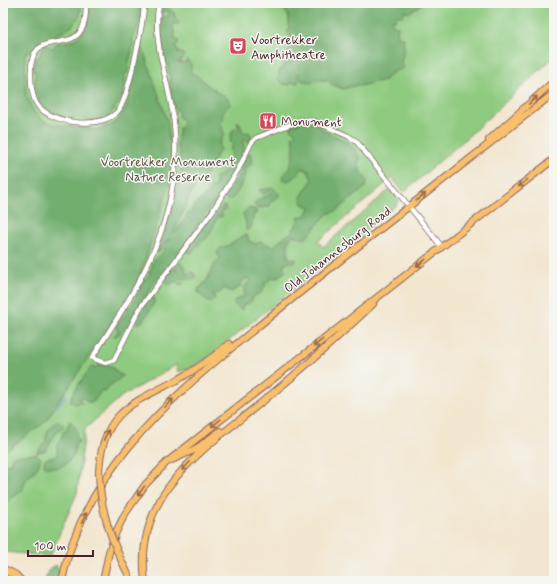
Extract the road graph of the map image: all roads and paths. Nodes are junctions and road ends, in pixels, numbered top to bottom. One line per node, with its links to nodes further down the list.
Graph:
1 (86, 3): 2 (street)
2 (144, 3)
3 (159, 3): 8 (street)
4 (554, 81): 7 (main road, one-way to 4)
5 (554, 93): 7 (main road, Old Johannesburg Road)
6 (554, 159): 9 (main road, one-way to 9)
7 (452, 173): 8 (main road, Old Johannesburg Road, one-way to 7)
8 (410, 206): 9 (street); 10 (main road, Old Johannesburg Road)
9 (442, 247): 11 (main road, one-way to 11)
10 (300, 292): 15 (main road, one-way to 10, bridge); 17 (main road, Old Johannesburg Road, one-way to 10)
11 (382, 292): 12 (main road); 13 (main road, one-way to 13)
12 (289, 378): 13 (main road); 19 (main road, one-way to 19)
13 (167, 462): 18 (main road, one-way to 18)
14 (3, 569): 16 (highway)
15 (131, 579)
16 (21, 581)
17 (62, 581)
18 (103, 581)
19 (145, 581)

